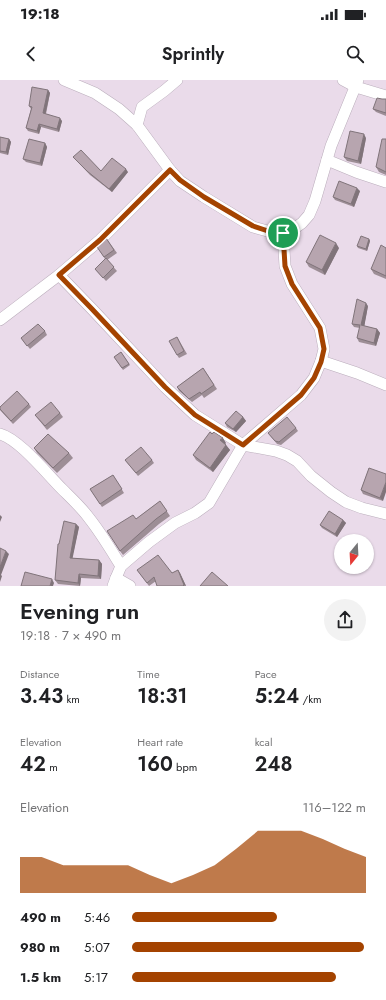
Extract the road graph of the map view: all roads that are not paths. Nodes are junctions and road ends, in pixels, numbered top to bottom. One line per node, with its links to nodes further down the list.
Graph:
1 (64, 80): 7 (street)
2 (177, 80): 6 (street)
3 (343, 80): 4 (street)
4 (357, 84): 5 (street); 9 (street)
5 (386, 96)
6 (142, 107): 7 (street); 8 (street)
7 (120, 109): 8 (street)
8 (137, 125): 10 (street)
9 (327, 160): 11 (street); 12 (street)
10 (170, 170): 12 (street); 13 (street)
11 (386, 182)
12 (283, 233): 15 (street)
13 (59, 275): 14 (street); 18 (street)
14 (0, 320)
15 (321, 362): 16 (street); 18 (street)
16 (386, 385)
17 (0, 434): 20 (street)
18 (243, 445): 19 (street); 20 (street)
19 (386, 514)
20 (121, 566): 21 (street)
21 (114, 582): 22 (street)
22 (130, 586)

